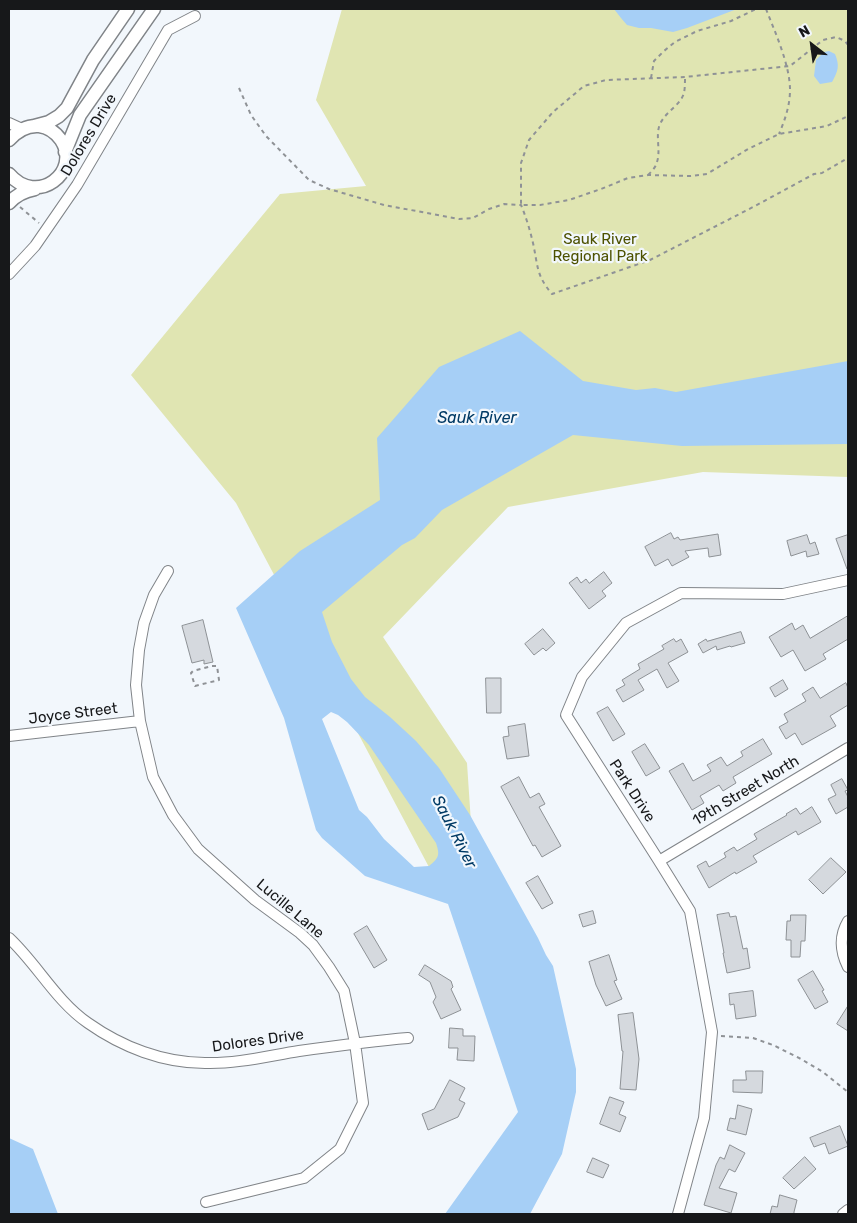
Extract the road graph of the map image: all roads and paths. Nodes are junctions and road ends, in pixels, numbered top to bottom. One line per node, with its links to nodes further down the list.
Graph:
1 (128, 9): 13 (street)
2 (154, 9): 16 (street)
3 (756, 9): 9 (path)
4 (766, 9): 7 (path)
5 (195, 16): 23 (street, Dolores Drive)
6 (848, 45): 7 (path)
7 (787, 66): 8 (path); 14 (path)
8 (685, 76): 9 (path); 19 (path)
9 (651, 78): 22 (path)
10 (239, 88): 22 (path)
11 (848, 116): 14 (path)
12 (9, 124): 13 (street)
13 (28, 127): 15 (street); 16 (street)
14 (779, 134): 19 (path)
15 (9, 140)
16 (65, 152): 20 (street)
17 (848, 158): 22 (path)
18 (9, 174): 20 (street)
19 (648, 175): 22 (path)
20 (40, 188): 21 (street)
21 (15, 205): 23 (path)
22 (521, 205)
23 (47, 229): 24 (street, Dolores Drive)
24 (9, 274)
25 (168, 571): 28 (street, Lucille Lane)
26 (848, 580): 31 (street, Park Drive)
27 (191, 673): 27 (path)
28 (140, 721): 29 (street, Joyce Street); 37 (street, Lucille Lane)
29 (9, 736)
30 (848, 748): 31 (street, 19th Street North)
31 (659, 860): 35 (street, Park Drive)
32 (848, 921): 34 (street)
33 (9, 938): 37 (street, Dolores Drive)
34 (848, 967)
35 (712, 1032): 38 (path); 41 (street, Park Drive)
36 (408, 1038): 37 (street, Dolores Drive)
37 (355, 1043): 39 (street, Lucille Lane)
38 (848, 1092)
39 (206, 1202)
40 (848, 1210): 42 (street)
41 (678, 1214)
42 (843, 1214)

